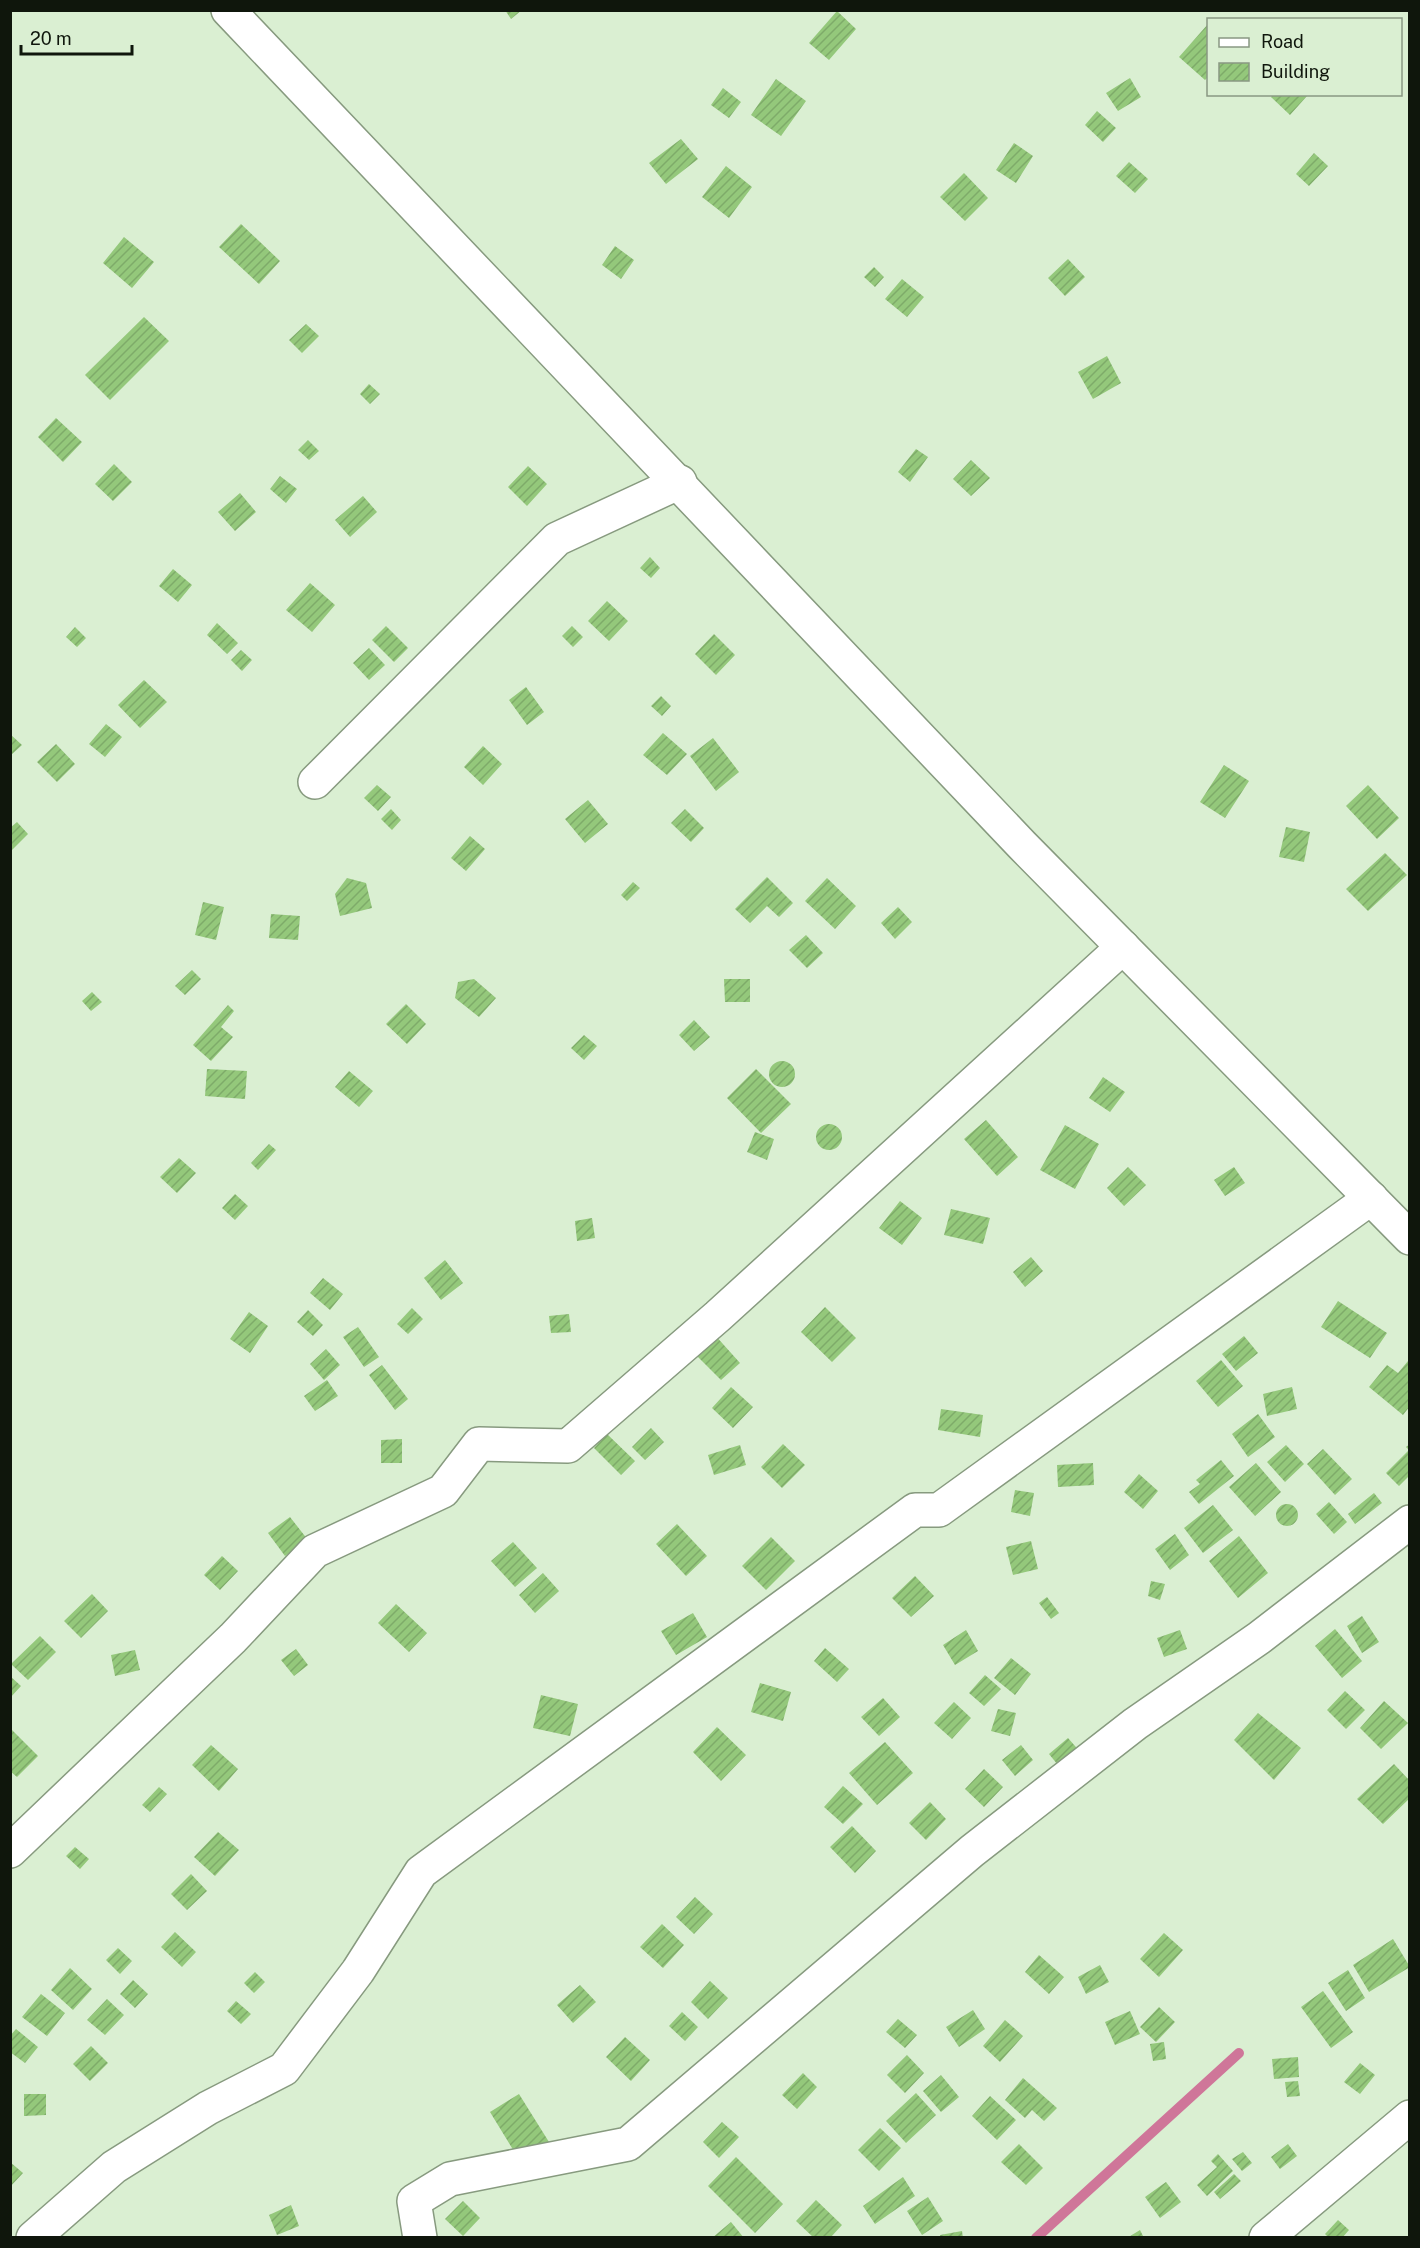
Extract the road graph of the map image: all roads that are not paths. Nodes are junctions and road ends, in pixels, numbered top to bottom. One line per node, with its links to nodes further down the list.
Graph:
1 (228, 10): 2 (street)
2 (680, 482): 3 (street); 4 (street)
3 (315, 782)
4 (1124, 947): 5 (street); 8 (street)
5 (1371, 1198): 6 (street); 10 (street)
6 (1410, 1238)
7 (1410, 1522): 11 (street)
8 (10, 1851)
9 (1410, 2117): 12 (street)
10 (33, 2238)
11 (420, 2238)
12 (1266, 2238)

